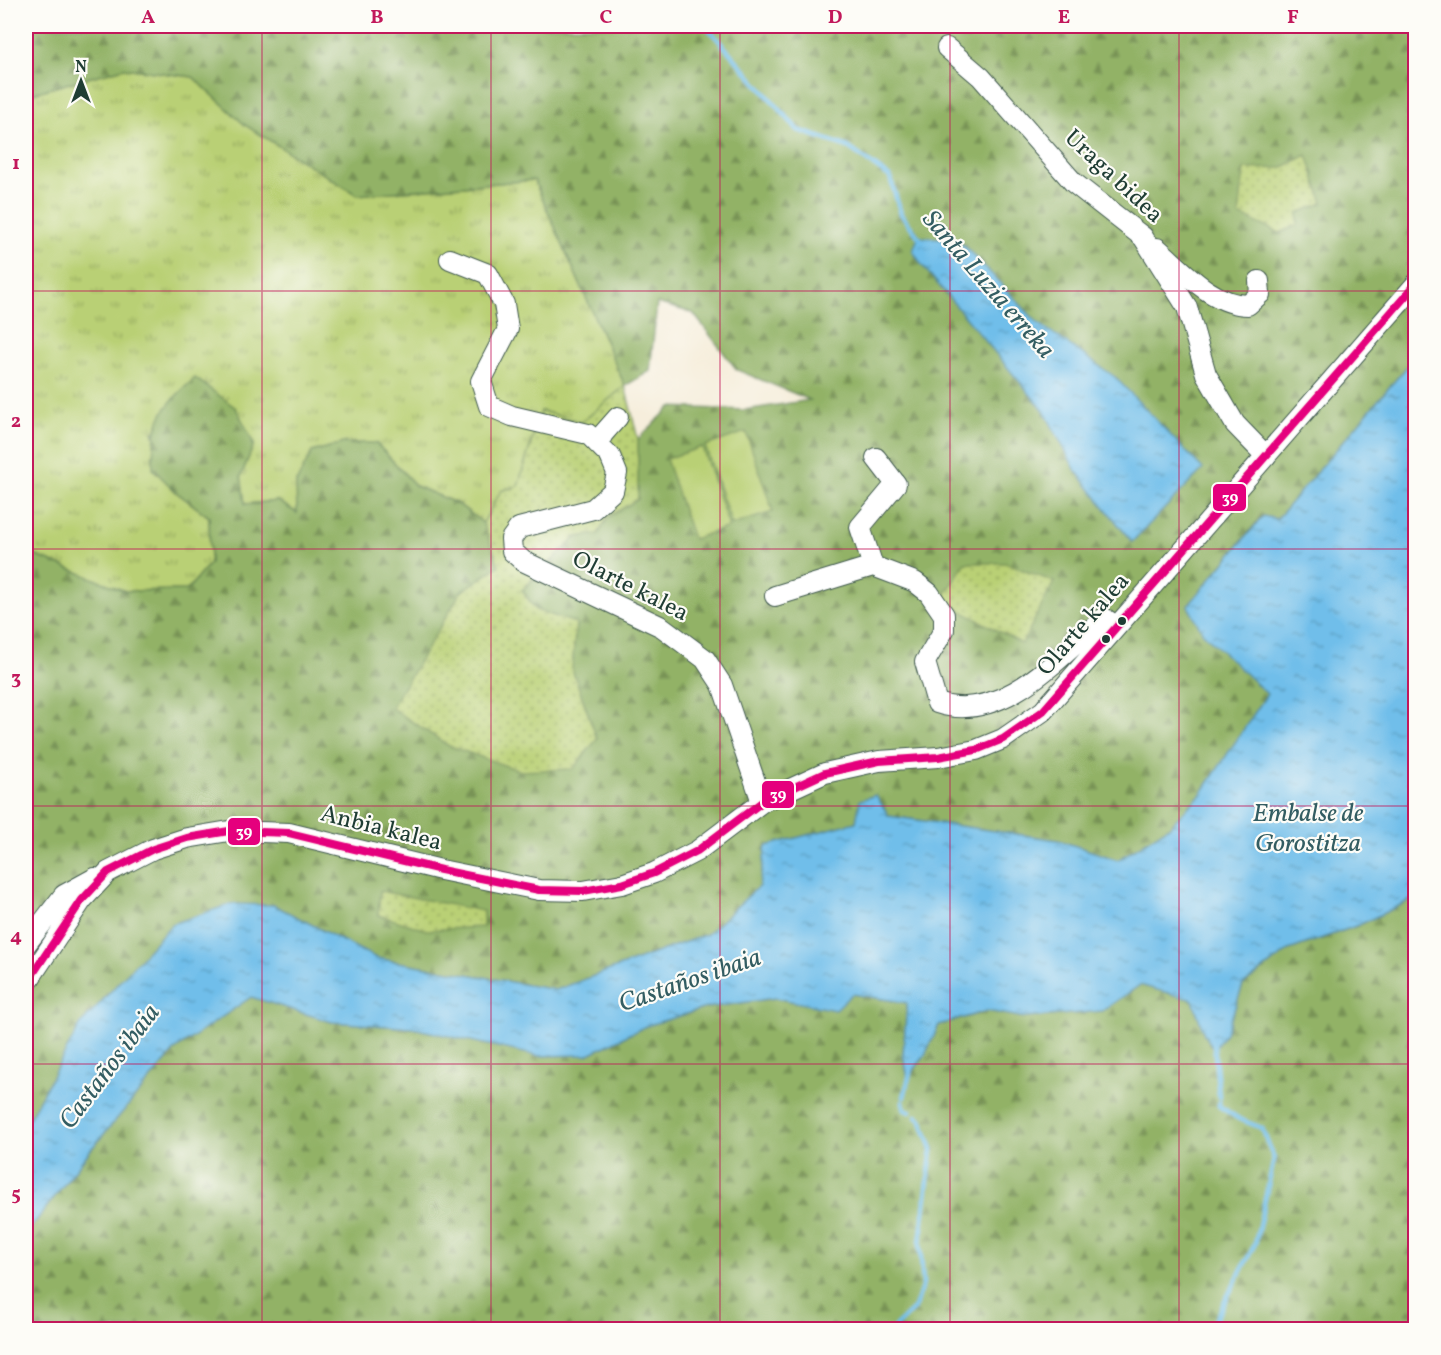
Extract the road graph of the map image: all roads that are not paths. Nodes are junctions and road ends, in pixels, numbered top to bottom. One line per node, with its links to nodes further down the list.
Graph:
1 (947, 48): 2 (street, Uraga bidea)
2 (1143, 237): 4 (street); 8 (street, Uraga bidea)
3 (450, 259): 7 (street, Olarte kalea)
4 (1259, 281)
5 (1416, 284): 8 (street, Olarte kalea)
6 (618, 417): 7 (street)
7 (598, 444): 13 (street, Olarte kalea)
8 (1266, 456): 12 (street, Olarte kalea)
9 (876, 458): 10 (street)
10 (873, 566): 11 (street); 12 (street)
11 (775, 596)
12 (1116, 626): 13 (street, Olarte kalea)
13 (762, 802): 14 (street, Anbia kalea)
14 (108, 873): 15 (street); 16 (street, Anbia kalea)
15 (26, 944)
16 (26, 984)

